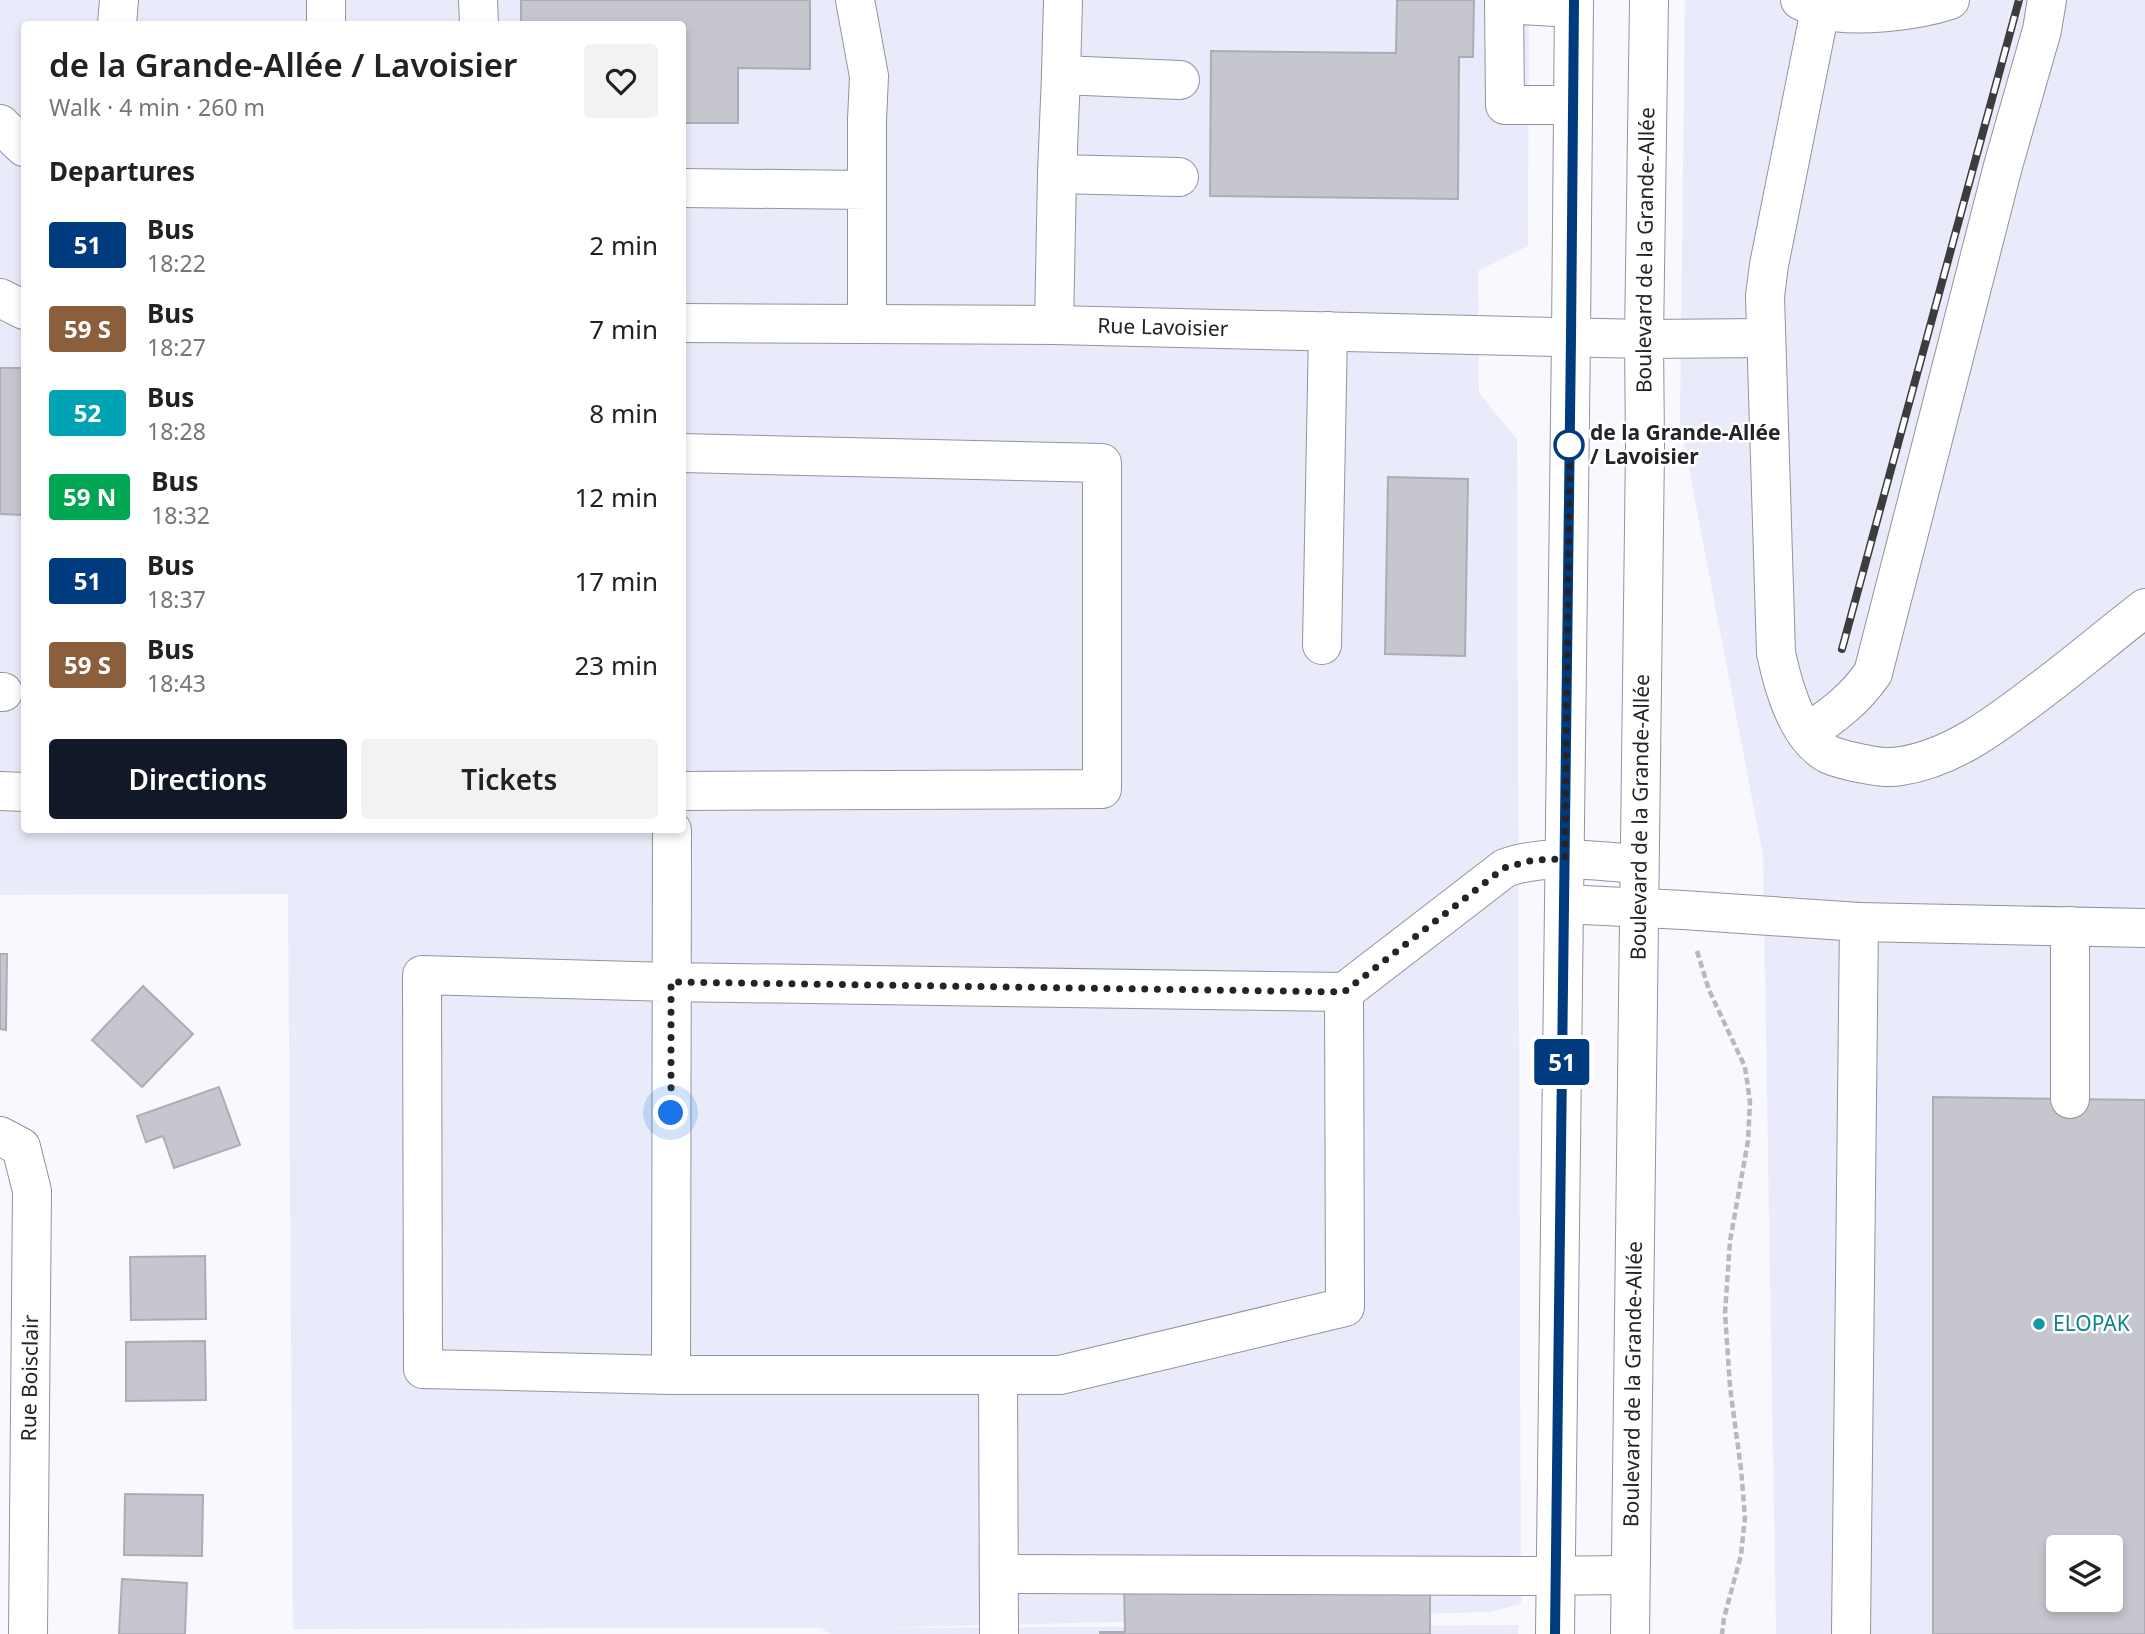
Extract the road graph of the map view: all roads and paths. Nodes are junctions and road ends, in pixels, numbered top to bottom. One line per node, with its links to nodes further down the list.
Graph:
1 (119, 0): 12 (street)
2 (326, 0): 13 (street)
3 (478, 0): 14 (street)
4 (855, 0): 23 (street)
5 (1063, 0): 15 (street)
6 (1648, 0): 32 (street, Boulevard de la Grande-Allée)
7 (1950, 0): 10 (street)
8 (2047, 0): 36 (street)
9 (1504, 2): 11 (street); 17 (street)
10 (1814, 3): 31 (street)
11 (1574, 4): 17 (street)
12 (117, 21)
13 (326, 21)
14 (479, 21)
15 (1061, 75): 16 (street); 20 (street)
16 (1180, 80)
17 (1573, 105): 30 (street)
18 (0, 124): 19 (street)
19 (21, 144)
20 (1057, 174): 21 (street); 28 (street)
21 (1179, 177)
22 (686, 188): 23 (street)
23 (867, 190): 27 (street)
24 (0, 298): 25 (street)
25 (21, 308)
26 (686, 323): 27 (street, Rue Lavoisier)
27 (867, 324): 28 (street, Rue Lavoisier)
28 (1054, 325): 29 (street, Rue Lavoisier)
29 (1328, 331): 30 (street, Rue Lavoisier); 35 (street)
30 (1571, 337): 32 (street, Rue Lavoisier); 41 (street)
31 (1765, 338): 32 (street, Rue Lavoisier); 36 (street)
32 (1644, 339): 42 (street, Boulevard de la Grande-Allée)
33 (686, 453): 38 (street)
34 (2145, 608): 36 (street)
35 (1322, 645)
36 (1806, 733)
37 (0, 791): 39 (street)
38 (686, 791)
39 (21, 792)
40 (672, 833): 49 (street)
41 (1565, 859): 42 (street); 43 (street); 50 (street)
42 (1639, 864): 44 (street, Boulevard de la Grande-Allée)
43 (1564, 904): 44 (street); 57 (street)
44 (1638, 907): 45 (street); 56 (street, Boulevard de la Grande-Allée)
45 (1859, 922): 46 (street); 63 (street)
46 (2070, 926): 47 (street); 51 (street)
47 (2145, 928)
48 (1700, 959): 62 (path)
49 (671, 982): 50 (street); 54 (street); 54 (street)
50 (1344, 992): 53 (street)
51 (2070, 1099)
52 (0, 1136): 58 (street, Rue Boisclair)
53 (998, 1375): 54 (street); 55 (street)
54 (671, 1376)
55 (999, 1574): 57 (street); 59 (street)
56 (1630, 1575): 57 (street); 61 (street, Boulevard de la Grande-Allée)
57 (1556, 1576): 60 (street)
58 (28, 1634)
59 (999, 1634)
60 (1555, 1634)
61 (1630, 1634)
62 (1722, 1634)
63 (1851, 1634)

